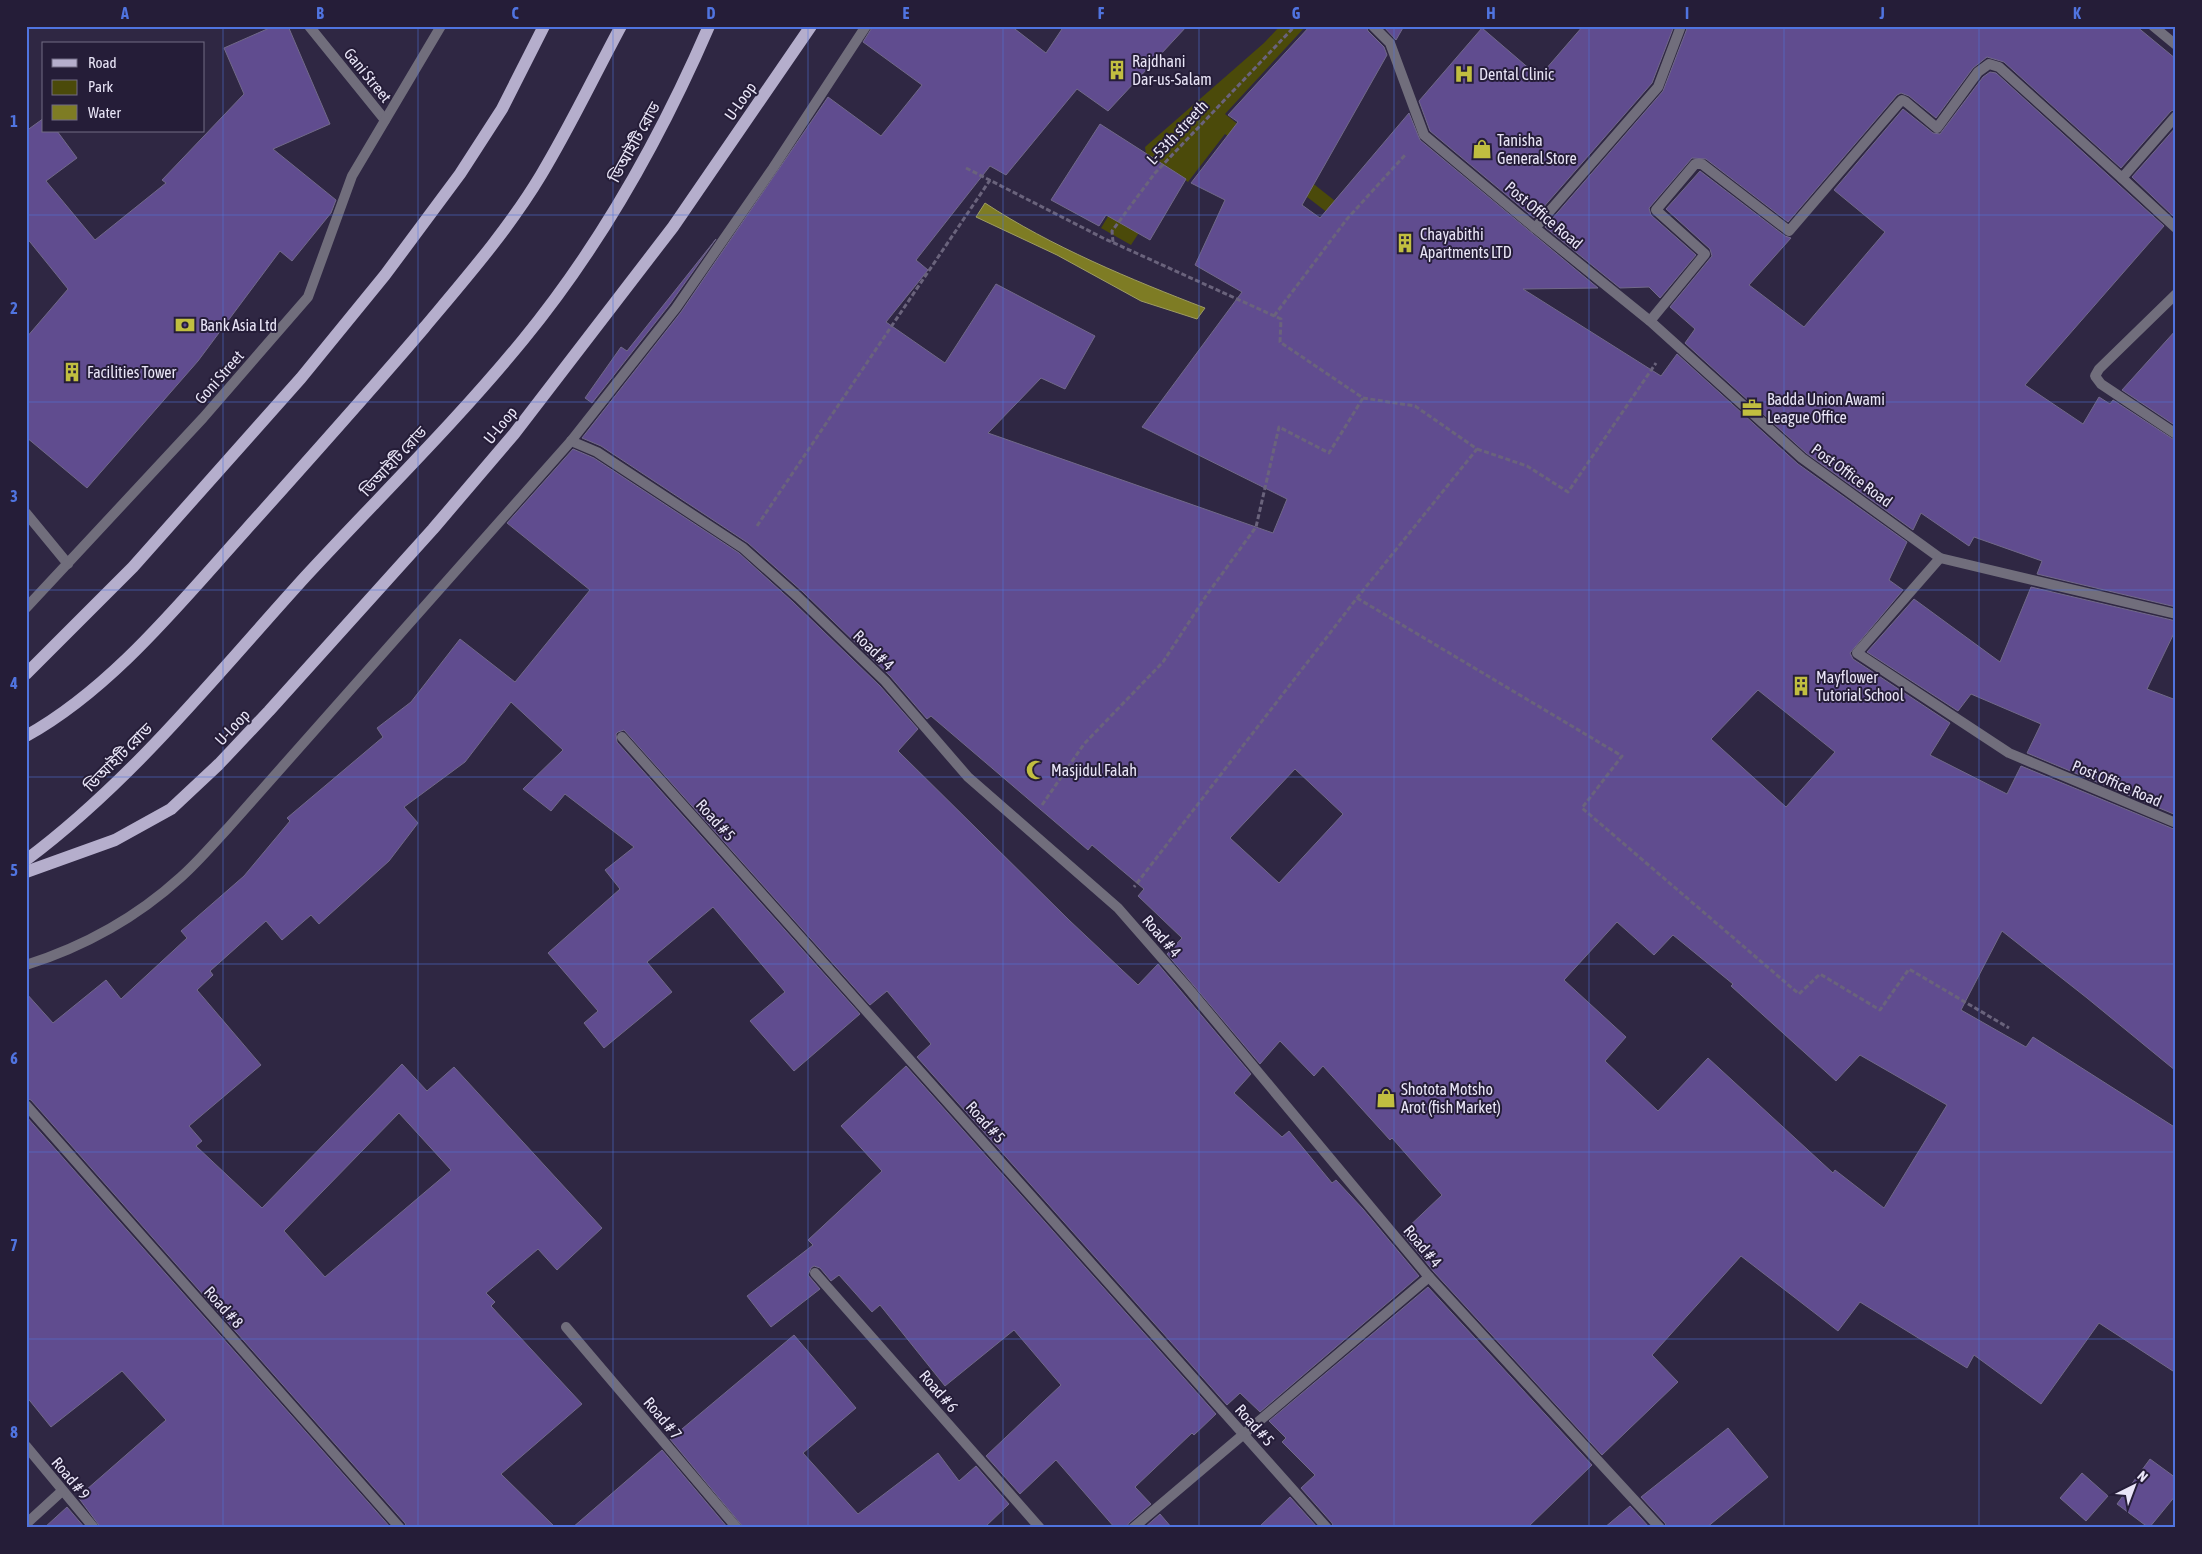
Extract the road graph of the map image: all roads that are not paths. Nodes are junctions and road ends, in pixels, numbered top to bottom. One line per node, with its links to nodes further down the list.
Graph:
1 (308, 26): 13 (street, Gani Street)
2 (440, 26): 13 (street, Goni Street)
3 (544, 26): 26 (main road)
4 (621, 26): 27 (main road)
5 (709, 26): 30 (main road, ডিআইটি রোড)
6 (811, 26): 31 (main road, U-Loop)
7 (866, 26): 20 (street)
8 (1373, 26): 15 (street, Post Office Road)
9 (1681, 26): 15 (street)
10 (2152, 26): 11 (street)
11 (2176, 45)
12 (2176, 116): 14 (street)
13 (385, 120): 23 (street, Goni Street)
14 (2122, 178): 16 (street); 18 (street)
15 (1535, 228): 18 (street, Post Office Road)
16 (2176, 228)
17 (2176, 294): 19 (street)
18 (1650, 321): 22 (street, Post Office Road)
19 (2176, 434)
20 (571, 441): 32 (street); 35 (street, Road # 4)
21 (26, 513): 23 (street)
22 (1940, 558): 25 (street); 29 (street, Post Office Road)
23 (68, 564): 24 (street, Goni Street)
24 (26, 608)
25 (2176, 614)
26 (26, 674)
27 (26, 736)
28 (622, 737): 37 (street, Road # 5)
29 (2176, 823)
30 (26, 860)
31 (26, 872)
32 (26, 965)
33 (26, 1105): 42 (street, Road # 8)
34 (815, 1273): 44 (street, Road # 6)
35 (1429, 1277): 37 (street); 47 (street, Road # 4)
36 (566, 1327): 43 (street, Road # 7)
37 (1244, 1434): 45 (street); 46 (street, Road # 5)
38 (26, 1446): 39 (street, Road # 9)
39 (62, 1492): 40 (street); 41 (street, Road # 9)
40 (26, 1524)
41 (94, 1528)
42 (400, 1528)
43 (737, 1528)
44 (1040, 1528)
45 (1133, 1528)
46 (1326, 1528)
47 (1660, 1528)

